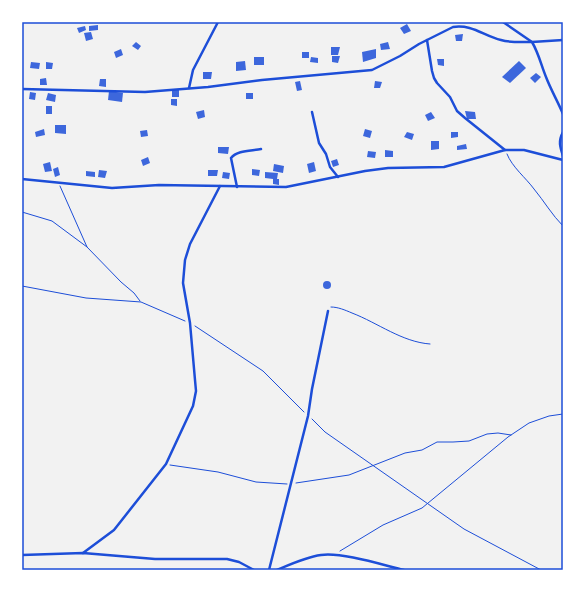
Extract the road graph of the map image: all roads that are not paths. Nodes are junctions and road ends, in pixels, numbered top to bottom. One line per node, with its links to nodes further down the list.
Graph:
1 (218, 22): 6 (street)
2 (503, 22): 5 (street)
3 (427, 40): 5 (street); 6 (street); 12 (street)
4 (563, 40): 5 (street)
5 (532, 42): 9 (street)
6 (189, 88): 7 (street)
7 (22, 89)
8 (312, 112): 15 (street)
9 (563, 114)
10 (563, 132): 13 (street)
11 (261, 149): 18 (street)
12 (505, 150): 14 (street); 15 (street)
13 (563, 156)
14 (563, 160)
15 (338, 178): 18 (street)
16 (22, 179): 17 (street)
17 (220, 186): 18 (street); 20 (street)
18 (237, 187)
19 (328, 311): 23 (street)
20 (84, 553): 21 (street); 22 (street)
21 (22, 555)
22 (254, 570)
23 (269, 570)
24 (277, 570): 25 (street)
25 (404, 570)

